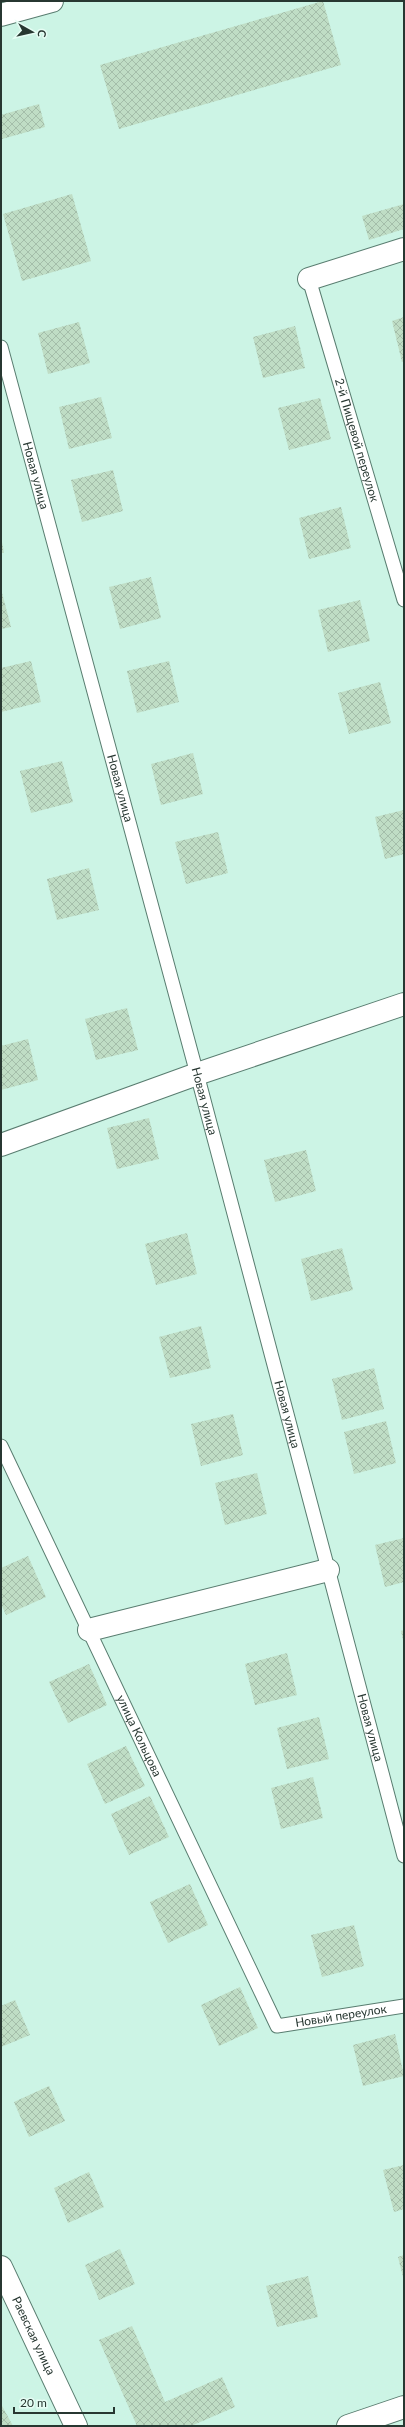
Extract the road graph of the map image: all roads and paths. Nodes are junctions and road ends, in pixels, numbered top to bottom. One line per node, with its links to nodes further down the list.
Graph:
1 (52, 1): 2 (street)
2 (1, 15)
3 (404, 249): 4 (street)
4 (309, 279): 6 (lane, 2-й Пищевой переулок)
5 (1, 347): 8 (lane, Новая улица)
6 (404, 600)
7 (404, 1004): 8 (street)
8 (197, 1074): 9 (street); 11 (lane, Новая улица)
9 (1, 1145)
10 (1, 1446): 12 (lane, улица Кольцова)
11 (328, 1570): 12 (street); 13 (lane, Новая улица)
12 (89, 1630): 15 (lane, улица Кольцова)
13 (404, 1856)
14 (404, 2006): 15 (lane, Новый переулок)
15 (277, 2026)
16 (1, 2267): 18 (street, Раевская улица)
17 (404, 2407): 19 (street)
18 (76, 2426)
19 (348, 2426)

